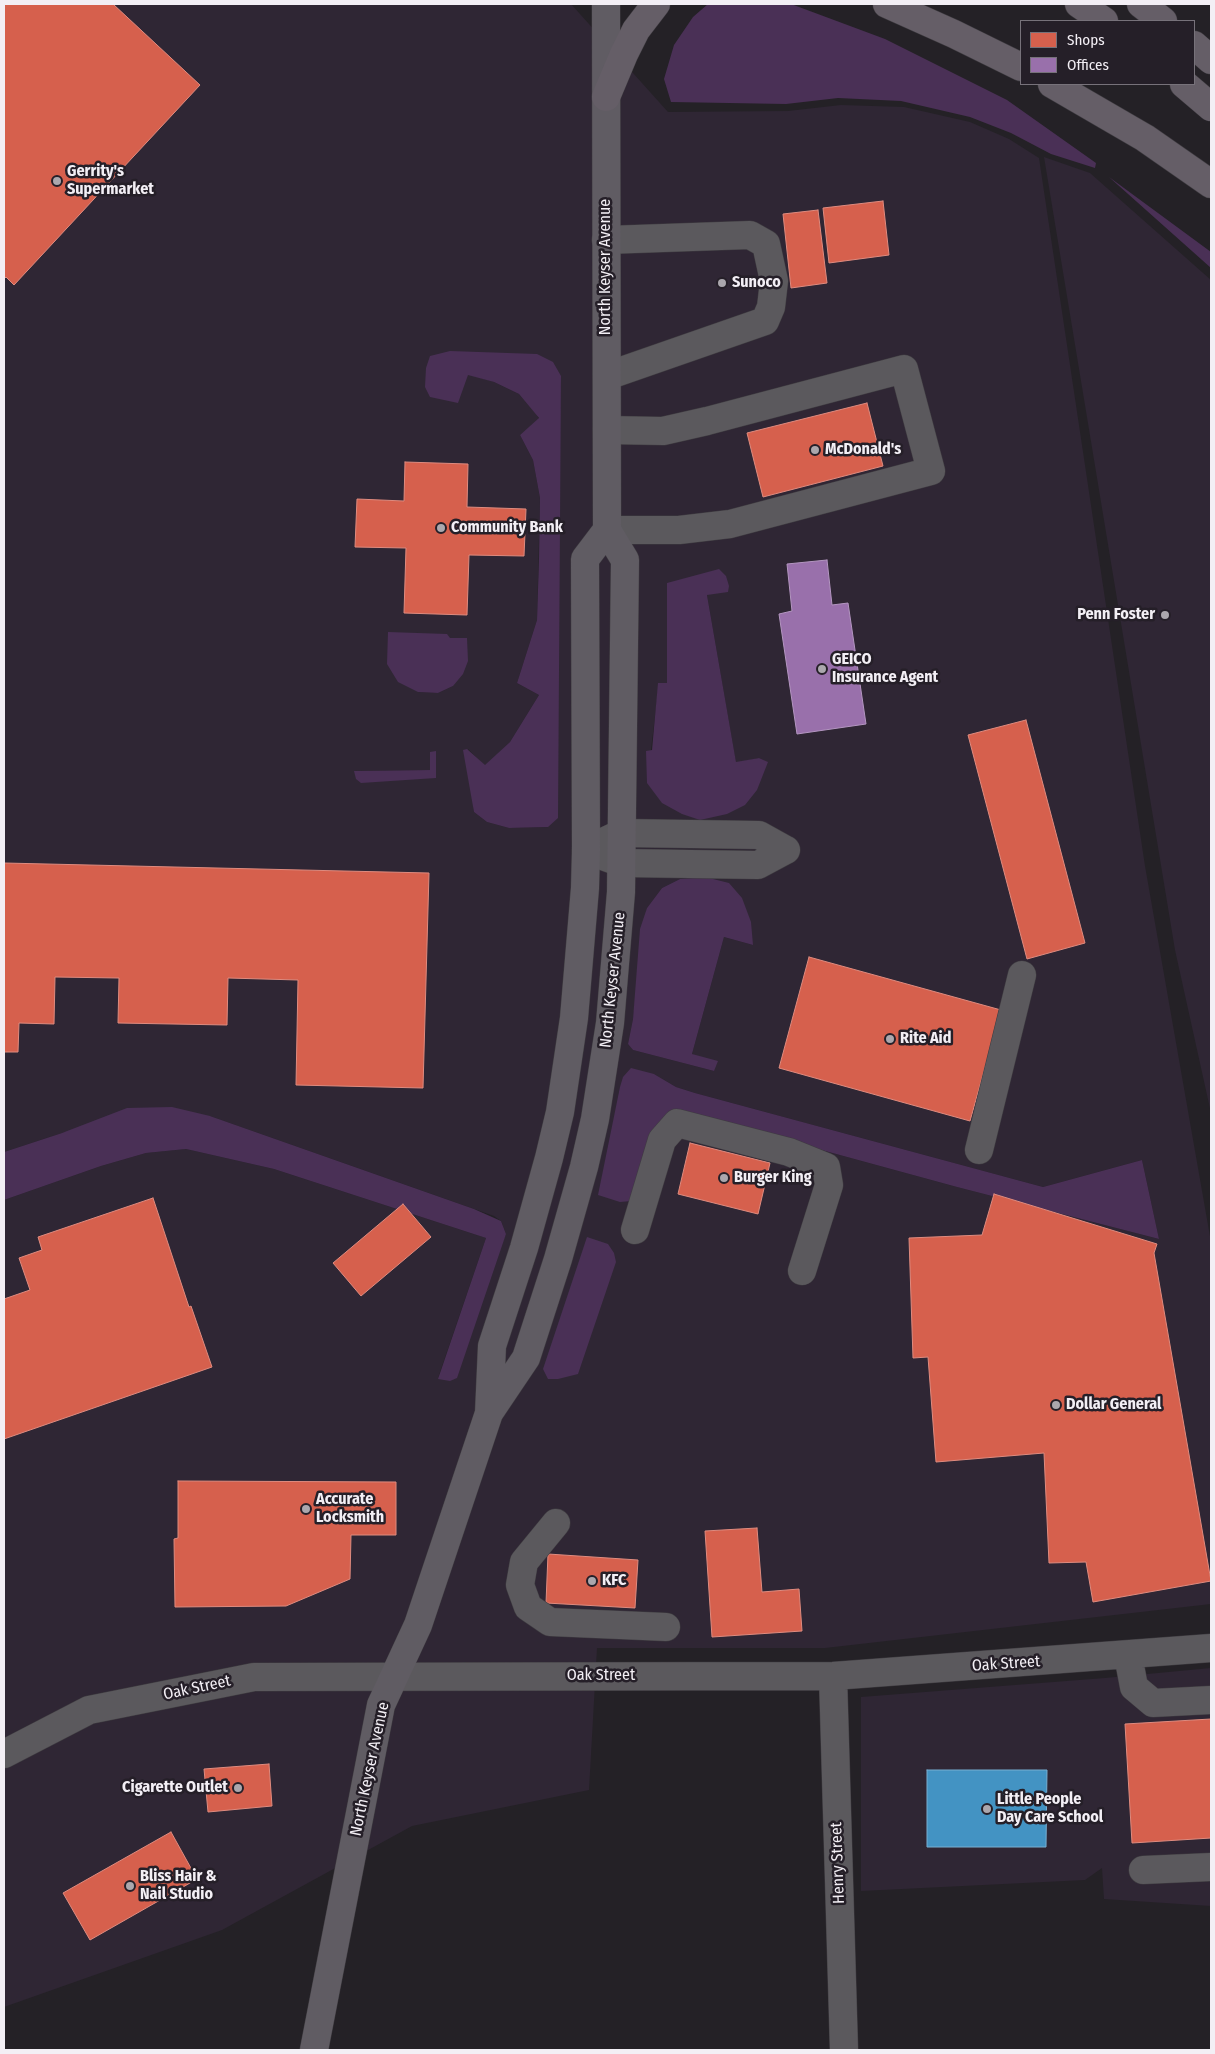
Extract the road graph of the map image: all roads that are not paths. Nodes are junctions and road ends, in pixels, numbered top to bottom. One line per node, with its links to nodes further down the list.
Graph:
1 (606, 4): 13 (main road, North Keyser Avenue)
2 (656, 4): 13 (highway)
3 (887, 4): 10 (highway)
4 (1079, 4): 6 (highway)
5 (1140, 4): 7 (highway)
6 (1103, 20)
7 (1162, 20)
8 (1195, 46): 9 (highway)
9 (1211, 60)
10 (1020, 67)
11 (1054, 85): 15 (highway)
12 (1185, 85): 14 (highway)
13 (606, 97): 16 (main road, North Keyser Avenue)
14 (1211, 107)
15 (1211, 184)
16 (606, 240): 17 (main road, North Keyser Avenue); 17 (street)
17 (607, 376): 18 (main road, North Keyser Avenue)
18 (607, 430): 19 (main road, North Keyser Avenue); 19 (street)
19 (607, 530): 20 (main road, North Keyser Avenue); 21 (main road, North Keyser Avenue)
20 (622, 833): 21 (street); 22 (main road, North Keyser Avenue); 22 (street)
21 (586, 850): 22 (street); 27 (main road, North Keyser Avenue)
22 (622, 863): 27 (main road, North Keyser Avenue)
23 (1022, 974): 24 (street)
24 (979, 1150)
25 (635, 1230): 26 (street)
26 (802, 1271)
27 (489, 1413): 32 (main road, North Keyser Avenue)
28 (556, 1523): 29 (street)
29 (666, 1626)
30 (1211, 1648): 31 (street, Oak Street)
31 (1128, 1655): 33 (street, Oak Street); 34 (street)
32 (395, 1676): 33 (street, Oak Street); 35 (street, Oak Street); 38 (main road, North Keyser Avenue)
33 (833, 1676): 39 (street, Henry Street)
34 (1211, 1700)
35 (4, 1754)
36 (1211, 1866): 37 (street)
37 (1143, 1870)
38 (314, 2050)
39 (844, 2050)

